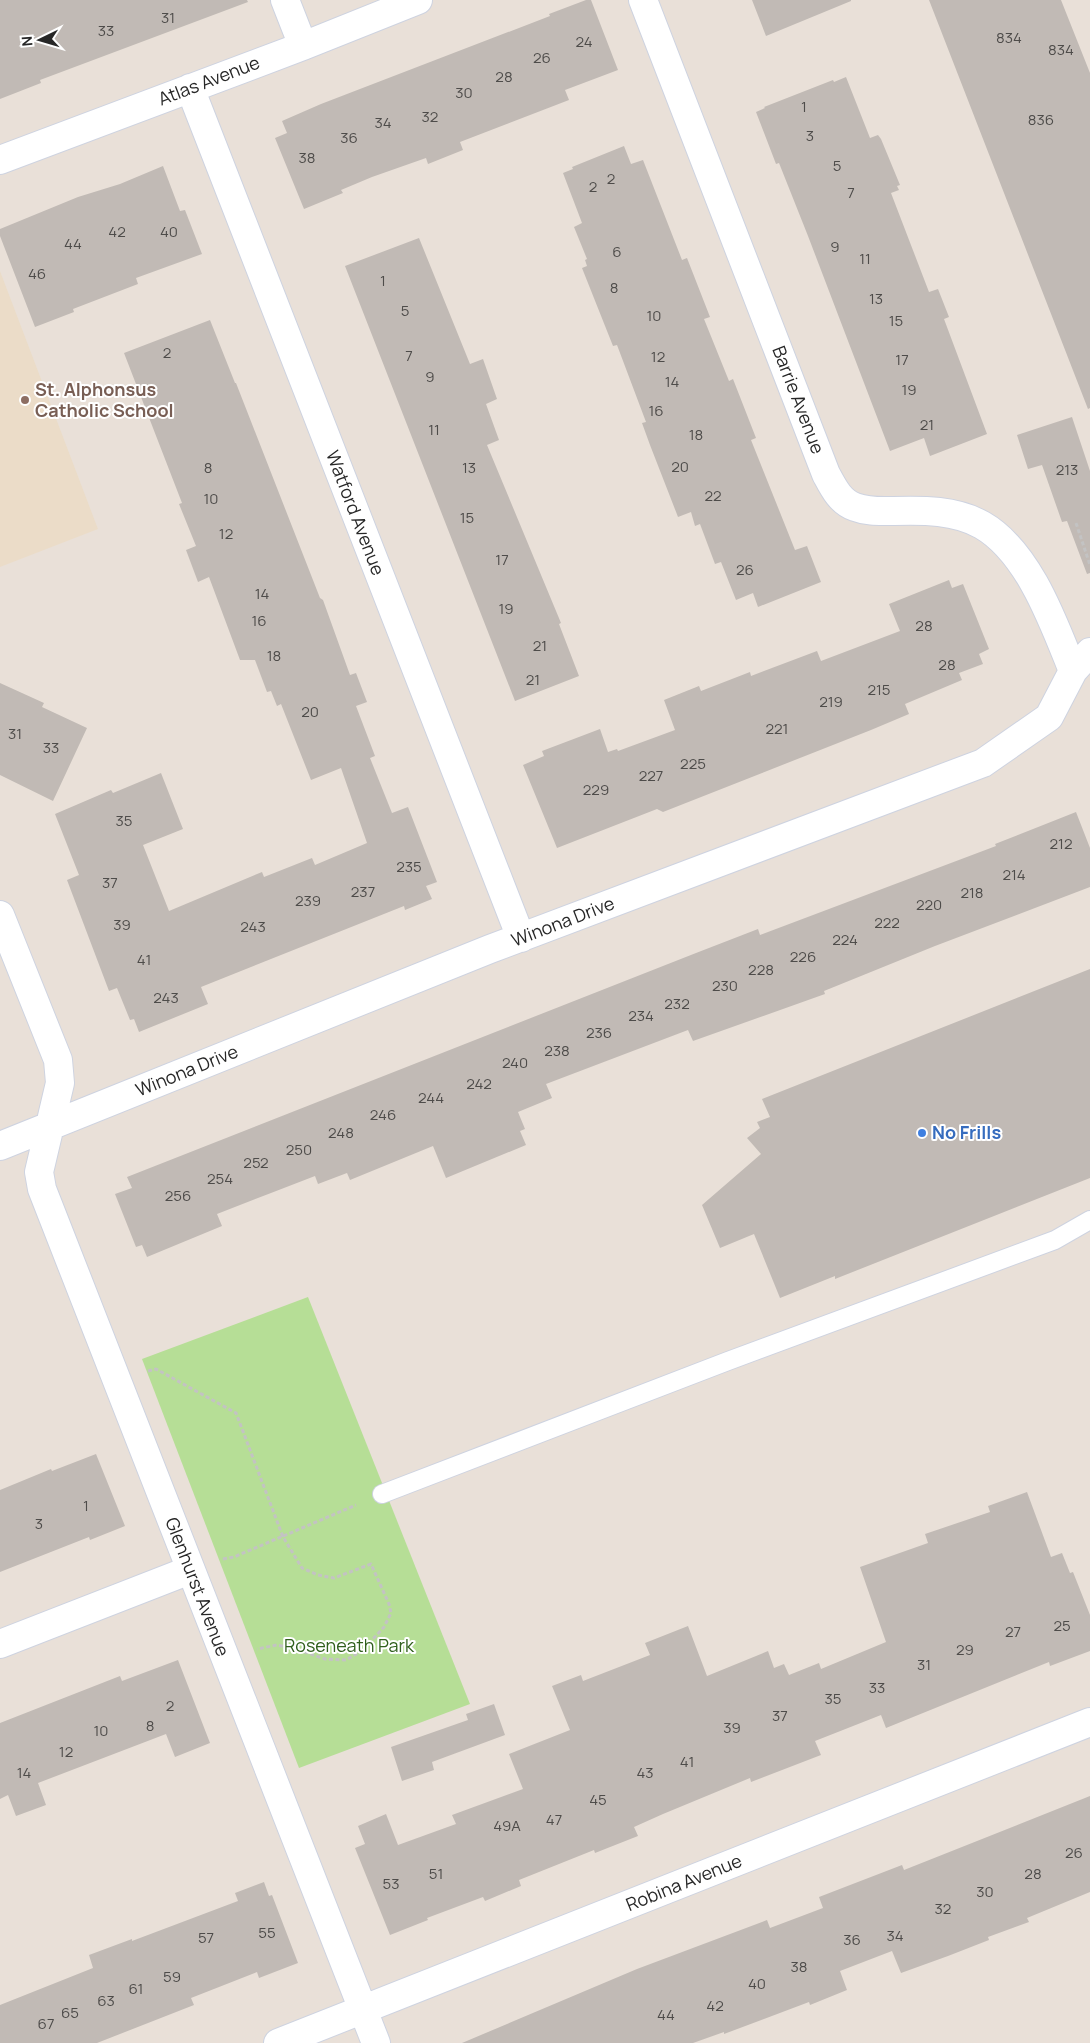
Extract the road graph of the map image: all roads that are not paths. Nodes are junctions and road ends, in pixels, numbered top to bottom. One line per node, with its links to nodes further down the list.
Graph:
1 (285, 0): 4 (street)
2 (418, 0): 4 (street, Atlas Avenue)
3 (643, 0): 7 (street, Barrie Avenue)
4 (303, 46): 5 (street, Atlas Avenue)
5 (190, 88): 6 (street, Atlas Avenue); 9 (street, Watford Avenue)
6 (0, 160)
7 (1082, 662): 9 (street, Winona Drive)
8 (0, 915): 10 (street, Glenhurst Avenue)
9 (521, 938): 10 (street, Winona Drive)
10 (48, 1127): 11 (street, Winona Drive); 14 (street, Glenhurst Avenue)
11 (0, 1146)
12 (1090, 1220): 13 (lane)
13 (382, 1494)
14 (190, 1570): 15 (street); 17 (street, Glenhurst Avenue)
15 (0, 1644)
16 (1090, 1722): 17 (street, Robina Avenue)
17 (363, 2010): 18 (street, Robina Avenue); 19 (street, Glenhurst Avenue)
18 (278, 2043)
19 (376, 2043)

